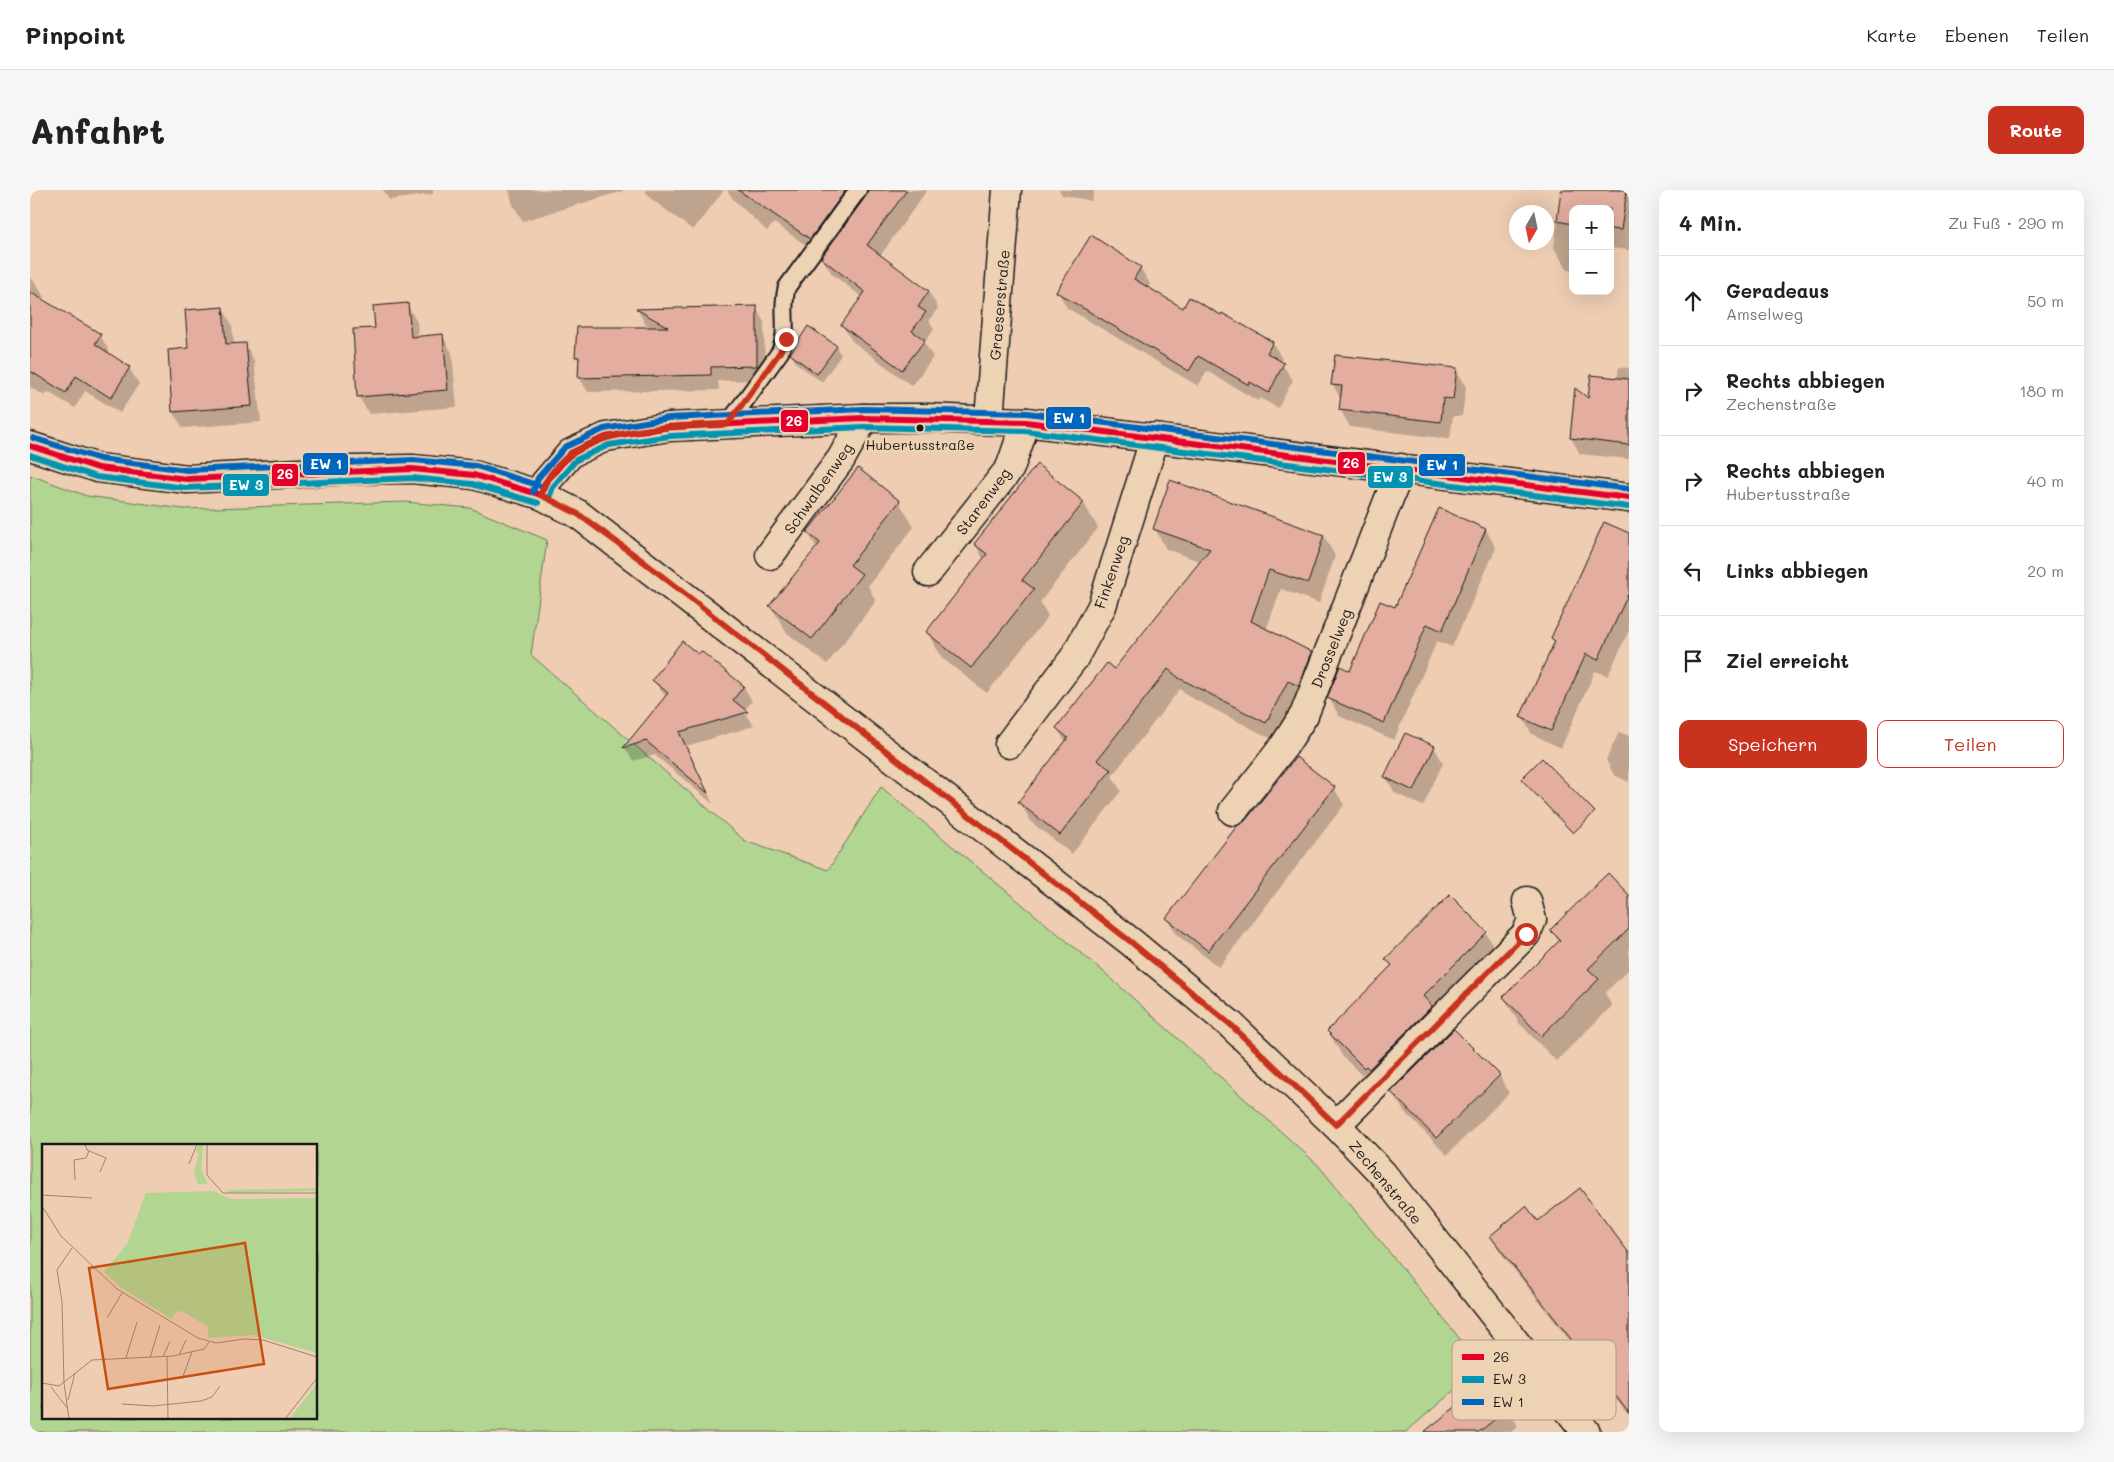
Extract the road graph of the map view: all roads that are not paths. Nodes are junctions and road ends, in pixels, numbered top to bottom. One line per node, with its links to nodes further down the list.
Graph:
1 (858, 190): 6 (lane)
2 (1007, 190): 4 (street, Graeserstraße)
3 (864, 418): 4 (street); 6 (street); 12 (street, Schwalbenweg)
4 (989, 419): 5 (street)
5 (1026, 422): 7 (street); 13 (street, Starenweg)
6 (728, 424): 10 (street)
7 (1155, 437): 9 (street); 14 (street, Finkenweg)
8 (30, 446): 10 (street, Zechenstraße)
9 (1401, 468): 11 (street); 15 (street, Drosselweg)
10 (541, 495): 17 (street, Zechenstraße)
11 (1629, 498)
12 (770, 556)
13 (928, 572)
14 (1009, 744)
15 (1233, 812)
16 (1526, 901): 17 (street)
17 (1336, 1125): 18 (street, Zechenstraße)
18 (1514, 1340)
19 (1577, 1420): 20 (street, Zechenstraße)
20 (1586, 1432)

